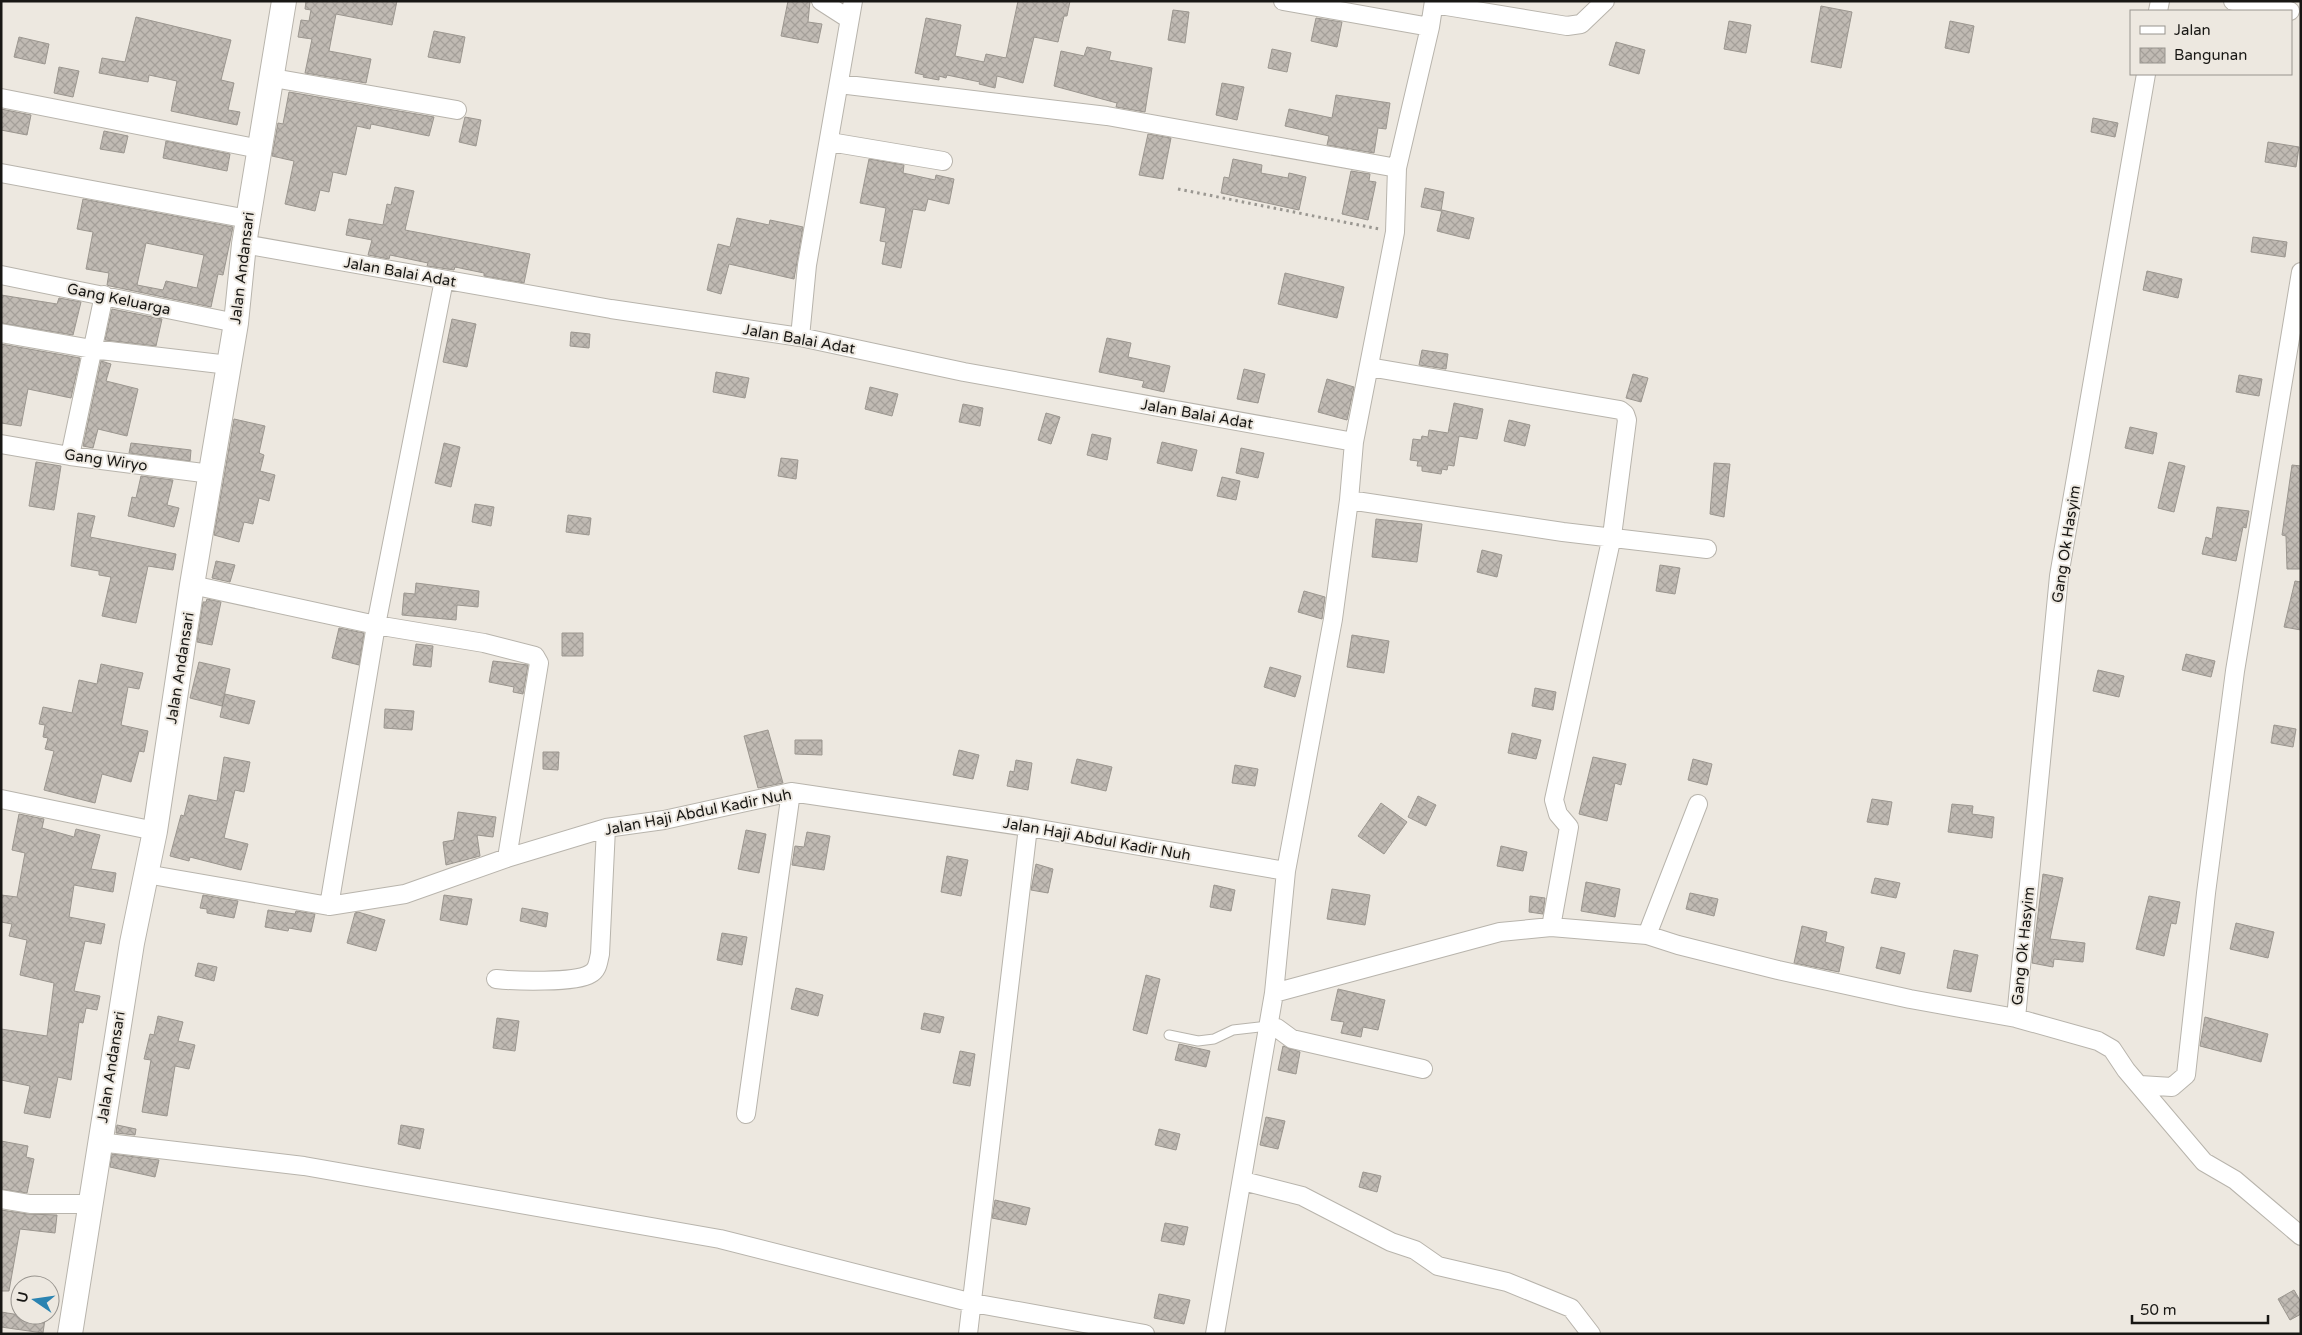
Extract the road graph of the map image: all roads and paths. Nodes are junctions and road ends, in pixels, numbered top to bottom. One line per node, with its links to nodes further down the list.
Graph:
1 (284, 1): 12 (street, Jalan Andansari)
2 (821, 1): 9 (street)
3 (853, 1): 9 (street)
4 (1283, 1): 10 (street)
5 (1605, 1): 7 (street)
6 (2233, 1): 8 (street)
7 (1434, 3): 10 (street)
8 (2284, 10)
9 (849, 19): 13 (street)
10 (1430, 27): 19 (street)
11 (2146, 75): 58 (street, Gang Ok Hasyim)
12 (273, 78): 15 (street); 17 (street, Jalan Andansari)
13 (839, 84): 16 (street); 19 (street)
14 (1, 98): 17 (street)
15 (457, 110)
16 (830, 142): 18 (street); 31 (street)
17 (260, 149): 22 (street, Jalan Andansari)
18 (943, 161)
19 (1397, 168): 23 (street)
20 (1, 173): 22 (street)
21 (1178, 189): 23 (path)
22 (248, 219): 24 (street, Jalan Andansari)
23 (1395, 232): 34 (street)
24 (244, 244): 27 (street, Jalan Balai Adat); 29 (street, Jalan Andansari)
25 (2301, 272): 62 (street)
26 (1, 275): 28 (street, Gang Keluarga)
27 (444, 280): 31 (street, Jalan Balai Adat); 43 (street)
28 (104, 295): 29 (street, Gang Keluarga); 32 (street)
29 (236, 323): 33 (street, Jalan Andansari)
30 (1, 333): 32 (street)
31 (800, 338): 35 (street, Jalan Balai Adat)
32 (92, 349): 33 (street); 37 (street)
33 (229, 365): 38 (street, Jalan Andansari)
34 (1369, 367): 35 (street); 40 (street)
35 (1354, 442): 39 (street)
36 (1, 444): 37 (street, Gang Wiryo)
37 (70, 456): 38 (street, Gang Wiryo)
38 (211, 474): 42 (street, Jalan Andansari)
39 (1349, 500): 40 (street); 51 (street)
40 (1612, 536): 41 (street); 54 (street)
41 (1707, 549)
42 (192, 585): 43 (street); 49 (street, Jalan Andansari)
43 (376, 625): 50 (street); 53 (street)
44 (790, 792): 47 (street, Jalan Haji Abdul Kadir Nuh); 48 (street, Jalan Haji Abdul Kadir Nuh); 63 (street)
45 (1, 799): 49 (street)
46 (1698, 804): 55 (street)
47 (1028, 827): 51 (street, Jalan Haji Abdul Kadir Nuh); 69 (street)
48 (606, 828): 50 (street, Jalan Haji Abdul Kadir Nuh); 56 (street)
49 (155, 831): 52 (street, Jalan Andansari)
50 (508, 858): 53 (street, Jalan Haji Abdul Kadir Nuh)
51 (1286, 871): 57 (street)
52 (146, 874): 53 (street, Jalan Haji Abdul Kadir Nuh); 64 (street, Jalan Andansari)
53 (329, 906)
54 (1551, 927): 55 (street); 57 (street)
55 (1647, 935): 58 (street)
56 (496, 979)
57 (1274, 993): 59 (street)
58 (2016, 1018): 62 (street)
59 (1268, 1026): 60 (lane); 61 (street); 65 (street)
60 (1169, 1035)
61 (1423, 1069)
62 (2140, 1085): 68 (street)
63 (746, 1114)
64 (99, 1142): 67 (street, Jalan Andansari); 69 (street)
65 (1243, 1181): 73 (street); 74 (street)
66 (1, 1199): 67 (street)
67 (90, 1204): 70 (street, Jalan Andansari)
68 (2301, 1236)
69 (973, 1303): 71 (street); 72 (street)
70 (70, 1334)
71 (968, 1334)
72 (1145, 1334)
73 (1215, 1334)
74 (1591, 1334)

